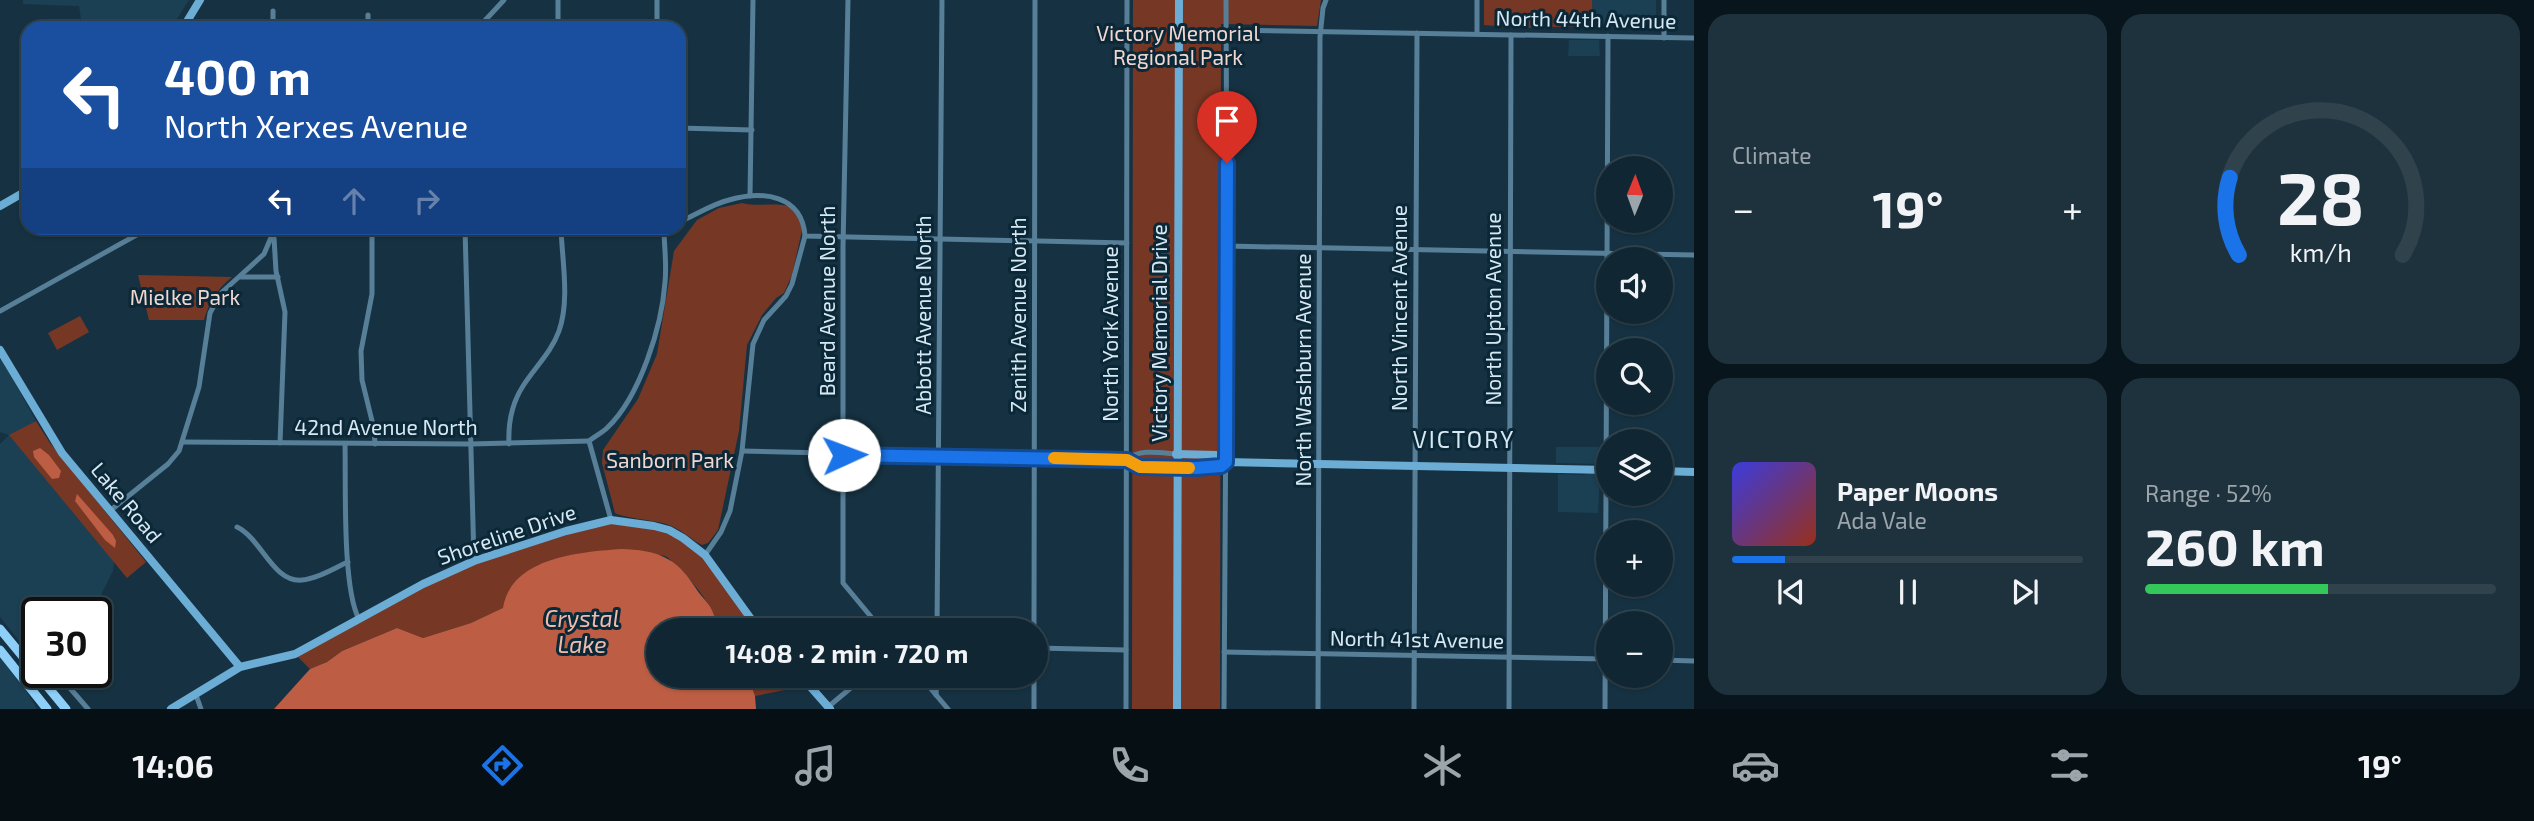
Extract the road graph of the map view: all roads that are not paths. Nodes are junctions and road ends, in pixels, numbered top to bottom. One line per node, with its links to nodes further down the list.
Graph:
1 (200, 0): 17 (street)
2 (504, 0): 20 (street)
3 (558, 0): 21 (street)
4 (657, 0): 22 (street)
5 (753, 0): 32 (street)
6 (848, 0): 45 (street, Beard Avenue North)
7 (942, 0): 46 (street, Abbott Avenue North)
8 (1035, 0): 47 (street, Zenith Avenue North)
9 (1127, 0): 48 (street, North York Avenue)
10 (1179, 0): 72 (street, Victory Memorial Drive)
11 (1226, 0): 23 (street)
12 (1326, 0): 24 (street, North Washburn Avenue)
13 (1477, 0): 26 (street)
14 (1664, 0): 29 (street)
15 (273, 11): 18 (street)
16 (368, 15): 19 (street)
17 (187, 21)
18 (273, 21)
19 (368, 21)
20 (484, 21)
21 (558, 21)
22 (657, 21)
23 (1226, 30): 24 (street, North 44th Avenue); 49 (street)
24 (1321, 31): 25 (street, North 44th Avenue); 50 (street, North Washburn Avenue)
25 (1416, 33): 26 (street, North 44th Avenue); 52 (street, North Vincent Avenue)
26 (1477, 34): 27 (street, North 44th Avenue)
27 (1511, 35): 28 (street, North 44th Avenue); 53 (street, North Upton Avenue)
28 (1608, 36): 29 (street, North 44th Avenue); 51 (street)
29 (1664, 37): 30 (street, North 44th Avenue)
30 (1694, 38)
31 (686, 128): 32 (street)
32 (752, 130): 34 (street)
33 (21, 194): 35 (street)
34 (750, 196): 36 (street); 44 (street)
35 (0, 206)
36 (686, 219)
37 (136, 235): 59 (street)
38 (272, 235): 57 (street)
39 (275, 235): 58 (street)
40 (372, 235): 67 (street)
41 (465, 235): 68 (street)
42 (561, 235): 69 (street)
43 (664, 235): 63 (street)
44 (804, 236): 45 (street); 70 (street)
45 (844, 237): 46 (street); 71 (street, Beard Avenue North)
46 (940, 239): 47 (street); 73 (street, Abbott Avenue North)
47 (1035, 242): 48 (street); 74 (street, Zenith Avenue North)
48 (1127, 243): 75 (street, North York Avenue)
49 (1226, 246): 50 (street); 76 (street)
50 (1320, 247): 52 (street); 77 (street, North Washburn Avenue)
51 (1607, 247)
52 (1416, 250): 53 (street); 78 (street, North Vincent Avenue)
53 (1510, 251): 54 (street); 80 (street, North Upton Avenue)
54 (1596, 254)
55 (1673, 255): 56 (street)
56 (1694, 255)
57 (241, 277): 58 (street); 64 (street)
58 (278, 277): 65 (street)
59 (0, 311)
60 (1607, 324): 62 (street)
61 (0, 350): 85 (street, Lake Road)
62 (1607, 429)
63 (589, 440): 69 (street, 42nd Avenue North); 86 (street)
64 (182, 442): 65 (street, 42nd Avenue North); 85 (street)
65 (280, 443): 66 (street, 42nd Avenue North)
66 (345, 444): 67 (street, 42nd Avenue North); 90 (street)
67 (374, 444): 68 (street, 42nd Avenue North)
68 (470, 444): 69 (street, 42nd Avenue North); 89 (street)
69 (509, 444)
70 (742, 451): 71 (street); 88 (street)
71 (844, 453): 73 (street); 93 (street, Beard Avenue North)
72 (1176, 454): 75 (street); 76 (street); 79 (street, Victory Memorial Drive)
73 (939, 456): 74 (street); 94 (street, Abbott Avenue North)
74 (1034, 458): 75 (street); 95 (street, Zenith Avenue North)
75 (1127, 460): 79 (street); 100 (street, North York Avenue)
76 (1226, 462): 77 (street); 79 (street); 101 (street)
77 (1319, 464): 78 (street); 102 (street, North Washburn Avenue)
78 (1415, 466): 80 (street); 103 (street, North Vincent Avenue)
79 (1176, 468): 127 (street, Victory Memorial Drive)
80 (1509, 468): 81 (street); 104 (street, North Upton Avenue)
81 (1596, 470)
82 (1673, 471): 83 (street)
83 (1694, 472)
84 (1607, 506): 91 (street)
85 (111, 510): 108 (street, Lake Road)
86 (611, 520): 88 (street, Shoreline Drive); 89 (street, Shoreline Drive)
87 (237, 527): 90 (street)
88 (705, 555): 92 (street, Shoreline Drive)
89 (474, 561): 96 (street, Shoreline Drive)
90 (348, 562): 96 (street)
91 (1606, 611)
92 (750, 618)
93 (872, 618)
94 (937, 618)
95 (1034, 618)
96 (359, 619): 108 (street, Shoreline Drive)
97 (0, 629): 120 (main road)
98 (1048, 648): 100 (street)
99 (0, 650): 119 (main road)
100 (1126, 650): 126 (street, North York Avenue)
101 (1224, 652): 102 (street, North 41st Avenue); 128 (street)
102 (1319, 654): 103 (street, North 41st Avenue); 129 (street, North Washburn Avenue)
103 (1414, 656): 104 (street, North 41st Avenue); 130 (street, North Vincent Avenue)
104 (1510, 658): 105 (street, North 41st Avenue); 131 (street, North Upton Avenue)
105 (1596, 659)
106 (1673, 660): 107 (street)
107 (1694, 661)
108 (240, 667): 116 (street, Shoreline Drive)
109 (70, 688): 121 (street)
110 (812, 688): 118 (street)
111 (852, 688): 118 (street)
112 (930, 688): 117 (street)
113 (936, 688): 117 (street)
114 (1034, 688): 125 (street)
115 (1605, 688): 132 (street)
116 (196, 695): 122 (street, Shoreline Drive); 123 (street)
117 (936, 695): 124 (street)
118 (829, 708)
119 (47, 709)
120 (66, 709)
121 (88, 709)
122 (171, 709)
123 (201, 709)
124 (948, 709)
125 (1034, 709)
126 (1126, 709)
127 (1177, 709)
128 (1224, 709)
129 (1318, 709)
130 (1414, 709)
131 (1509, 709)
132 (1605, 709)

